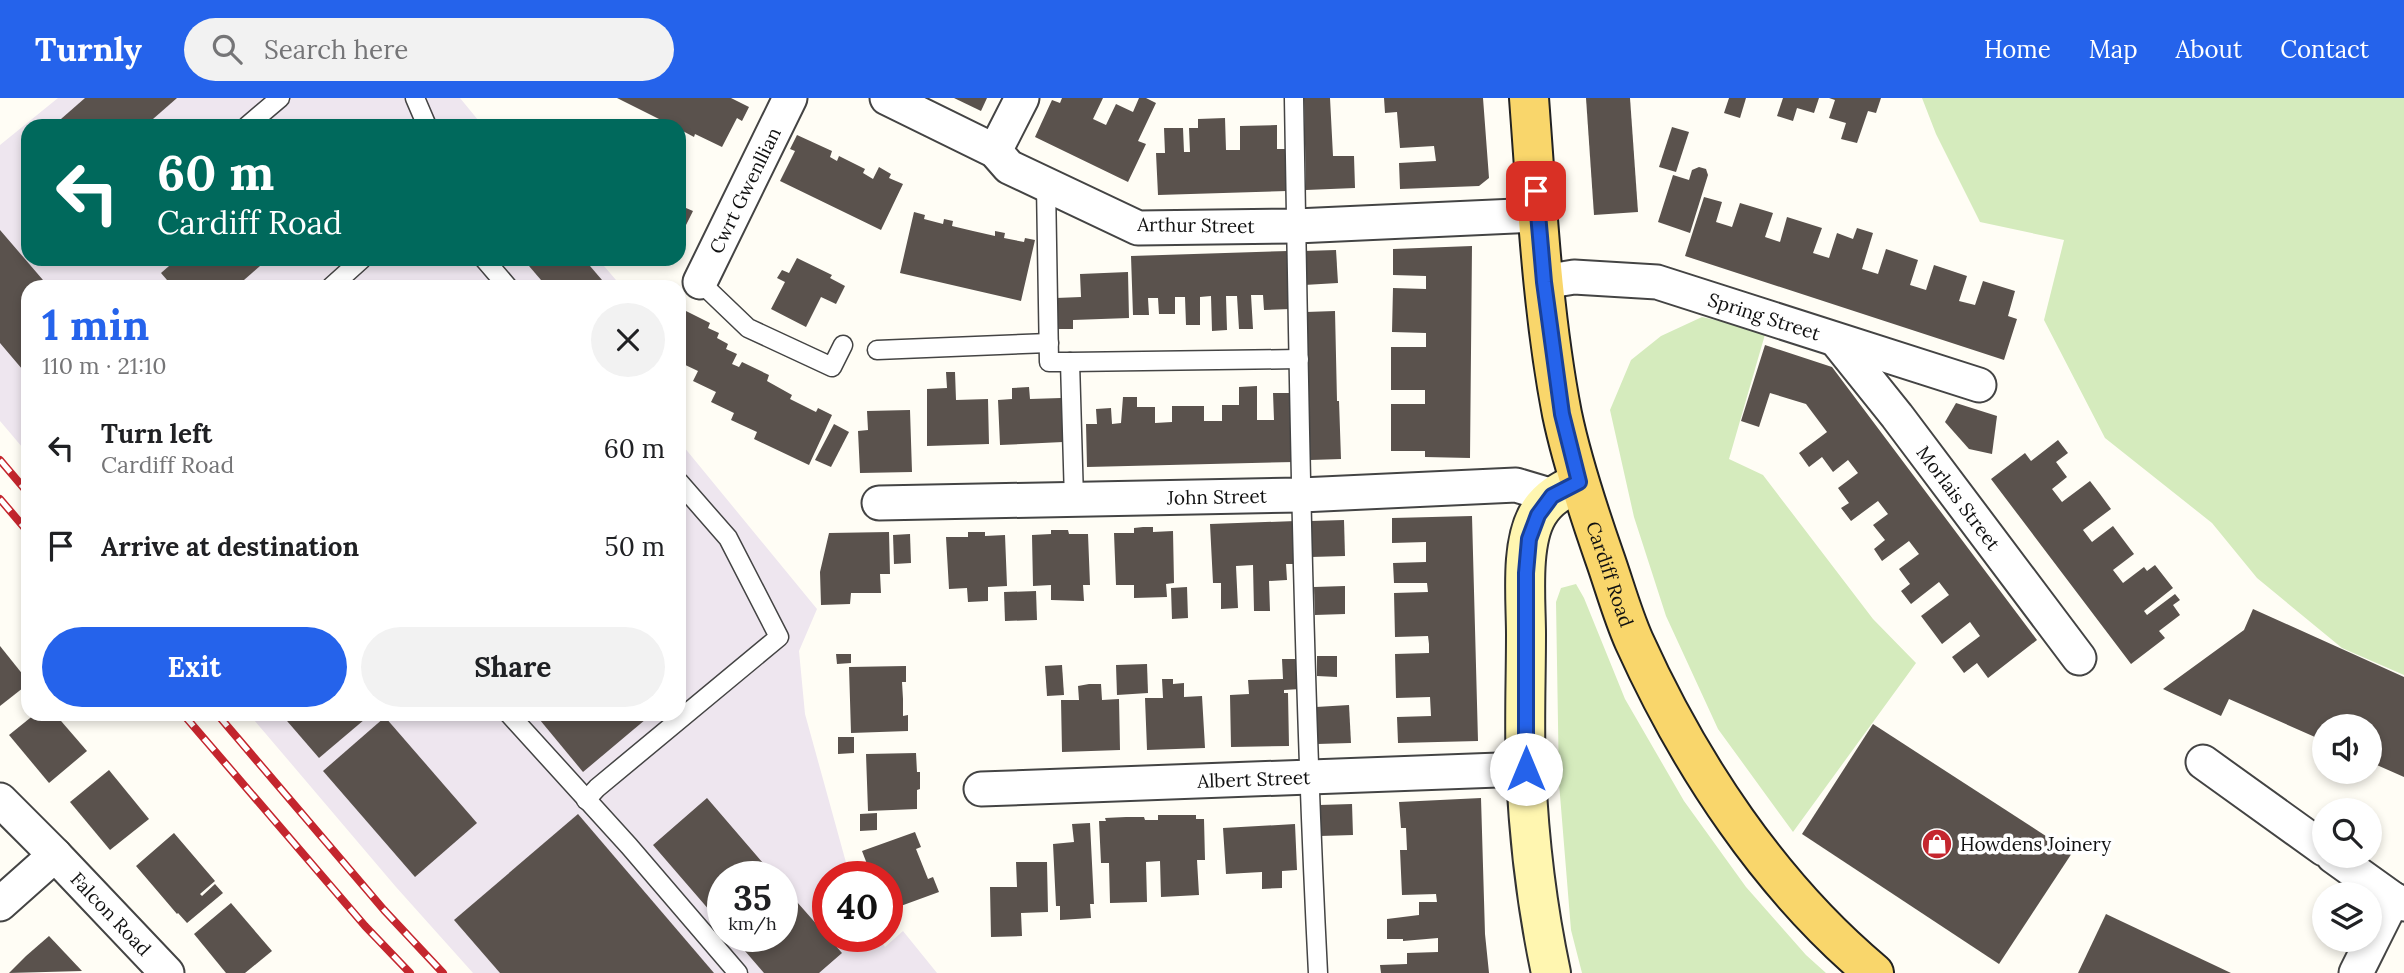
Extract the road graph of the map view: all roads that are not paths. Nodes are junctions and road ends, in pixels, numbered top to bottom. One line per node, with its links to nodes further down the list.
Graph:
1 (280, 98): 8 (lane)
2 (415, 98): 9 (lane)
3 (789, 98): 18 (street, Cwrt Gwenllian)
4 (887, 98): 10 (street, Arthur Street)
5 (1022, 98): 10 (street)
6 (1294, 98): 13 (lane)
7 (1530, 98): 12 (main road, Cardiff Road)
8 (255, 119)
9 (424, 119)
10 (995, 151): 11 (street, Arthur Street)
11 (1046, 185): 13 (street, Arthur Street); 21 (lane)
12 (1538, 215): 13 (street, Arthur Street); 19 (main road, Cardiff Road)
13 (1296, 226): 24 (lane)
14 (354, 266): 16 (lane)
15 (490, 266): 17 (lane)
16 (339, 280)
17 (502, 280)
18 (700, 282): 22 (lane)
19 (1544, 282): 20 (street, Spring Street); 27 (main road, Cardiff Road)
20 (1836, 340): 26 (street, Spring Street); 32 (street, Morlais Street)
21 (1049, 343): 23 (lane); 25 (lane)
22 (843, 345)
23 (877, 350)
24 (1299, 359): 25 (lane); 29 (lane)
25 (1070, 362): 30 (lane)
26 (1979, 385)
27 (1566, 489): 29 (street, John Street); 37 (street); 51 (main road, Cardiff Road)
28 (686, 490): 33 (lane)
29 (1301, 495): 30 (street, John Street); 38 (lane)
30 (1074, 500): 31 (street, John Street)
31 (879, 503)
32 (2079, 658)
33 (686, 714)
34 (515, 721): 41 (lane)
35 (678, 721): 41 (lane)
36 (2203, 762): 42 (street)
37 (1526, 769): 38 (street, Albert Street); 50 (street)
38 (1309, 779): 39 (street, Albert Street); 49 (lane)
39 (981, 789)
40 (0, 800): 43 (street, Falcon Road)
41 (586, 800): 48 (lane)
42 (2312, 840)
43 (55, 855): 46 (street, Falcon Road); 47 (street, Falcon Road)
44 (2350, 868): 45 (street)
45 (2399, 902): 52 (street)
46 (0, 904)
47 (167, 973)
48 (738, 973)
49 (1318, 973)
50 (1551, 973)
51 (1874, 973)
52 (2356, 973)

